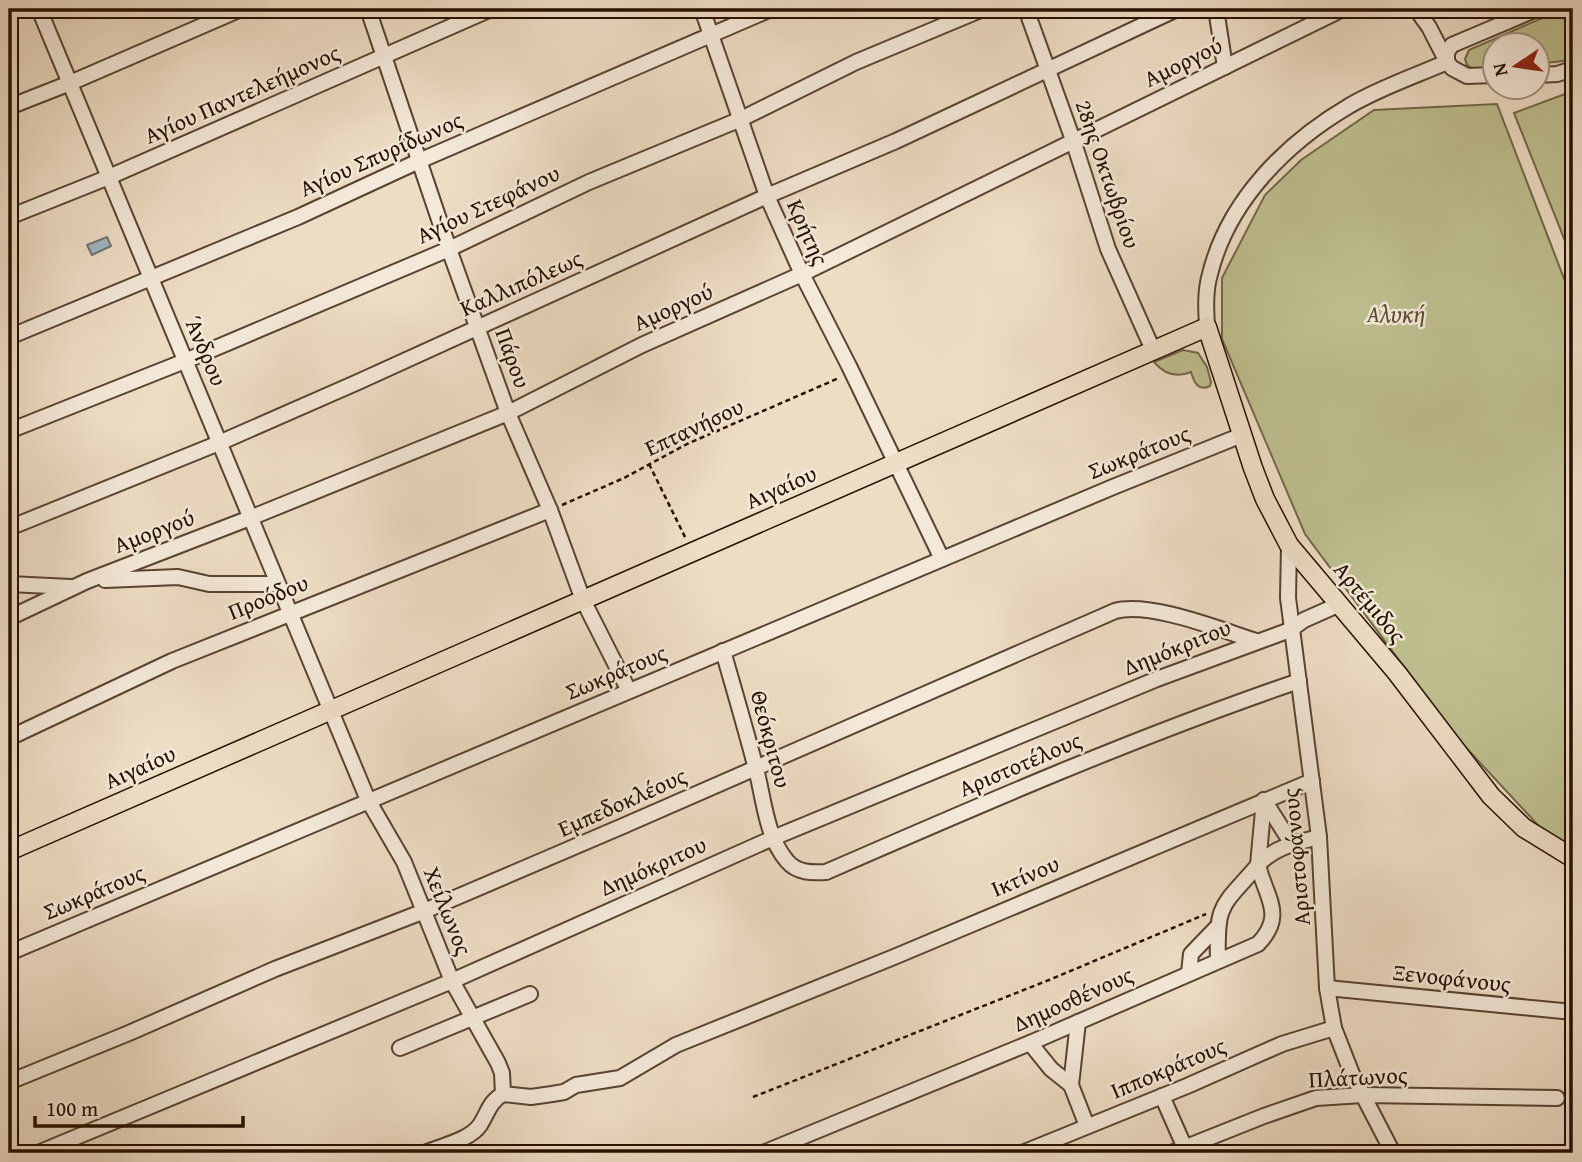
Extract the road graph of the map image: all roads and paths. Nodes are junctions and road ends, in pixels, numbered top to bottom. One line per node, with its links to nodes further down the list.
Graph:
1 (39, 9): 22 (street, Άνδρου)
2 (241, 9): 22 (street)
3 (368, 9): 15 (street, Πάρου)
4 (491, 9): 15 (street, Αγίου Παντελεήμονος)
5 (702, 9): 14 (street, Κρήτης)
6 (771, 9): 14 (street, Αγίου Σπυρίδωνος)
7 (983, 9): 24 (street, Αγίου Στεφάνου)
8 (1026, 9): 18 (street, 28ης Οκτωβρίου)
9 (1176, 9): 18 (street, Καλλιπόλεως)
10 (1216, 9): 17 (street)
11 (1343, 9): 17 (street, Αμοργού)
12 (1416, 9): 16 (street)
13 (1537, 9): 16 (street)
14 (712, 35): 24 (street, Κρήτης); 26 (street, Αγίου Σπυρίδωνος)
15 (384, 57): 26 (street, Πάρου); 27 (street, Αγίου Παντελεήμονος)
16 (1447, 62): 21 (street); 34 (street)
17 (1225, 67): 25 (street, Αμοργού)
18 (1047, 68): 25 (street, 28ης Οκτωβρίου); 28 (street, Καλλιπόλεως)
19 (1573, 69): 20 (street)
20 (1550, 74)
21 (1480, 76)
22 (70, 83): 23 (street); 27 (street, Άνδρου)
23 (9, 107)
24 (741, 119): 28 (street, Κρήτης); 30 (street, Αγίου Στεφάνου)
25 (1073, 140): 31 (street, Αμοργού); 36 (street, 28ης Οκτωβρίου)
26 (419, 161): 30 (street, Πάρου); 32 (street, Αγίου Σπυρίδωνος)
27 (108, 177): 29 (street, Αγίου Παντελεήμονος); 32 (street, Άνδρου)
28 (767, 196): 31 (street, Κρήτης); 33 (street, Καλλιπόλεως)
29 (9, 217)
30 (449, 249): 33 (street, Πάρου); 37 (street, Αγίου Στεφάνου)
31 (802, 274): 38 (street, Κρήτης); 39 (street, Αμοργού)
32 (151, 278): 35 (street, Αγίου Σπυρίδωνος); 37 (street, Άνδρου)
33 (477, 326): 39 (street, Πάρου); 42 (street, Καλλιπόλεως)
34 (1207, 327): 36 (main road, Αιγαίου); 41 (main road, Αρτέμιδος)
35 (9, 337)
36 (1153, 351): 43 (main road, Αιγαίου)
37 (185, 361): 40 (street, Αγίου Στεφάνου); 42 (street, Άνδρου)
38 (852, 373): 43 (street, Κρήτης); 44 (path, Επτανήσου)
39 (508, 412): 45 (street, Πάρου); 46 (street, Αμοργού)
40 (9, 431)
41 (1242, 435): 48 (main road, Αρτέμιδος); 50 (street, Σωκράτους)
42 (219, 443): 46 (street, Άνδρου); 47 (street, Καλλιπόλεως)
43 (896, 463): 49 (main road, Αιγαίου); 50 (street, Κρήτης)
44 (649, 464): 45 (path, Επτανήσου); 49 (path)
45 (550, 510): 54 (street, Πάρου); 56 (street, Προόδου)
46 (250, 518): 52 (street, Άνδρου); 53 (street, Αμοργού)
47 (9, 528)
48 (1289, 545): 55 (main road, Αρτέμιδος); 58 (street, Αριστοφάνους)
49 (692, 552): 54 (main road, Αιγαίου)
50 (942, 559): 60 (street, Σωκράτους)
51 (9, 584): 53 (street)
52 (278, 584): 53 (street); 56 (street, Άνδρου)
53 (75, 587): 57 (street, Αμοργού)
54 (583, 600): 62 (street, Πάρου); 63 (main road, Αιγαίου)
55 (1340, 604): 58 (street, Δημόκριτου); 73 (main road, Αρτέμιδος)
56 (289, 613): 63 (street, Άνδρου); 64 (street, Προόδου)
57 (9, 618)
58 (1290, 630): 59 (street, Δημόκριτου); 61 (street, Αριστοφάνους)
59 (1256, 641): 65 (street, Εμπεδοκλέους); 70 (street, Δημόκριτου)
60 (723, 652): 62 (street, Σωκράτους); 65 (street, Θεόκριτου)
61 (1299, 681): 66 (street, Αριστοφάνους); 70 (street, Αριστοτέλους)
62 (629, 691): 67 (street, Σωκράτους)
63 (330, 711): 67 (street, Χείλωνος); 72 (main road, Αιγαίου)
64 (9, 738)
65 (756, 767): 70 (street, Θεόκριτου); 76 (street, Εμπεδοκλέους)
66 (1312, 780): 68 (street, Ικτίνου); 69 (street, Αριστοφάνους)
67 (368, 800): 76 (street, Χείλωνος); 78 (street, Σωκράτους)
68 (1264, 800): 71 (street); 74 (street); 92 (street, Ικτίνου)
69 (1318, 837): 71 (street); 82 (street, Αριστοφάνους)
70 (772, 838): 81 (street, Δημόκριτου)
71 (1292, 844): 74 (street)
72 (9, 851)
73 (1573, 858)
74 (1258, 865): 75 (street); 79 (street, Δημοσθένους)
75 (1226, 900): 77 (street); 95 (path)
76 (422, 912): 81 (street, Χείλωνος); 90 (street, Εμπεδοκλέους)
77 (1217, 927): 79 (street); 80 (street)
78 (9, 953)
79 (1218, 961): 80 (street, Δημοσθένους)
80 (1189, 974): 86 (street, Δημοσθένους)
81 (452, 981): 85 (street, Χείλωνος); 99 (street, Δημόκριτου)
82 (1327, 988): 84 (street, Ξενοφάνους); 87 (street, Αριστοφάνους)
83 (530, 994): 85 (street)
84 (1573, 1012)
85 (473, 1018): 89 (street); 92 (street, Χείλωνος)
86 (1078, 1022): 88 (street, Δημοσθένους); 91 (street)
87 (1334, 1028): 93 (street, Ιπποκράτους); 94 (street, Αριστοφάνους)
88 (1030, 1043): 91 (street); 101 (street, Δημοσθένους)
89 (400, 1048)
90 (9, 1082)
91 (1071, 1085): 97 (street)
92 (503, 1094): 100 (street)
93 (1162, 1096): 97 (street, Ιπποκράτους); 98 (street)
94 (1363, 1096): 96 (street, Πλάτωνος); 98 (street, Πλάτωνος); 103 (street, Αριστοφάνους)
95 (752, 1097)
96 (1558, 1098)
97 (1087, 1126): 102 (street, Ιπποκράτους)
98 (1178, 1151)
99 (38, 1153)
100 (425, 1153)
101 (763, 1153)
102 (1022, 1153)
103 (1393, 1153)

